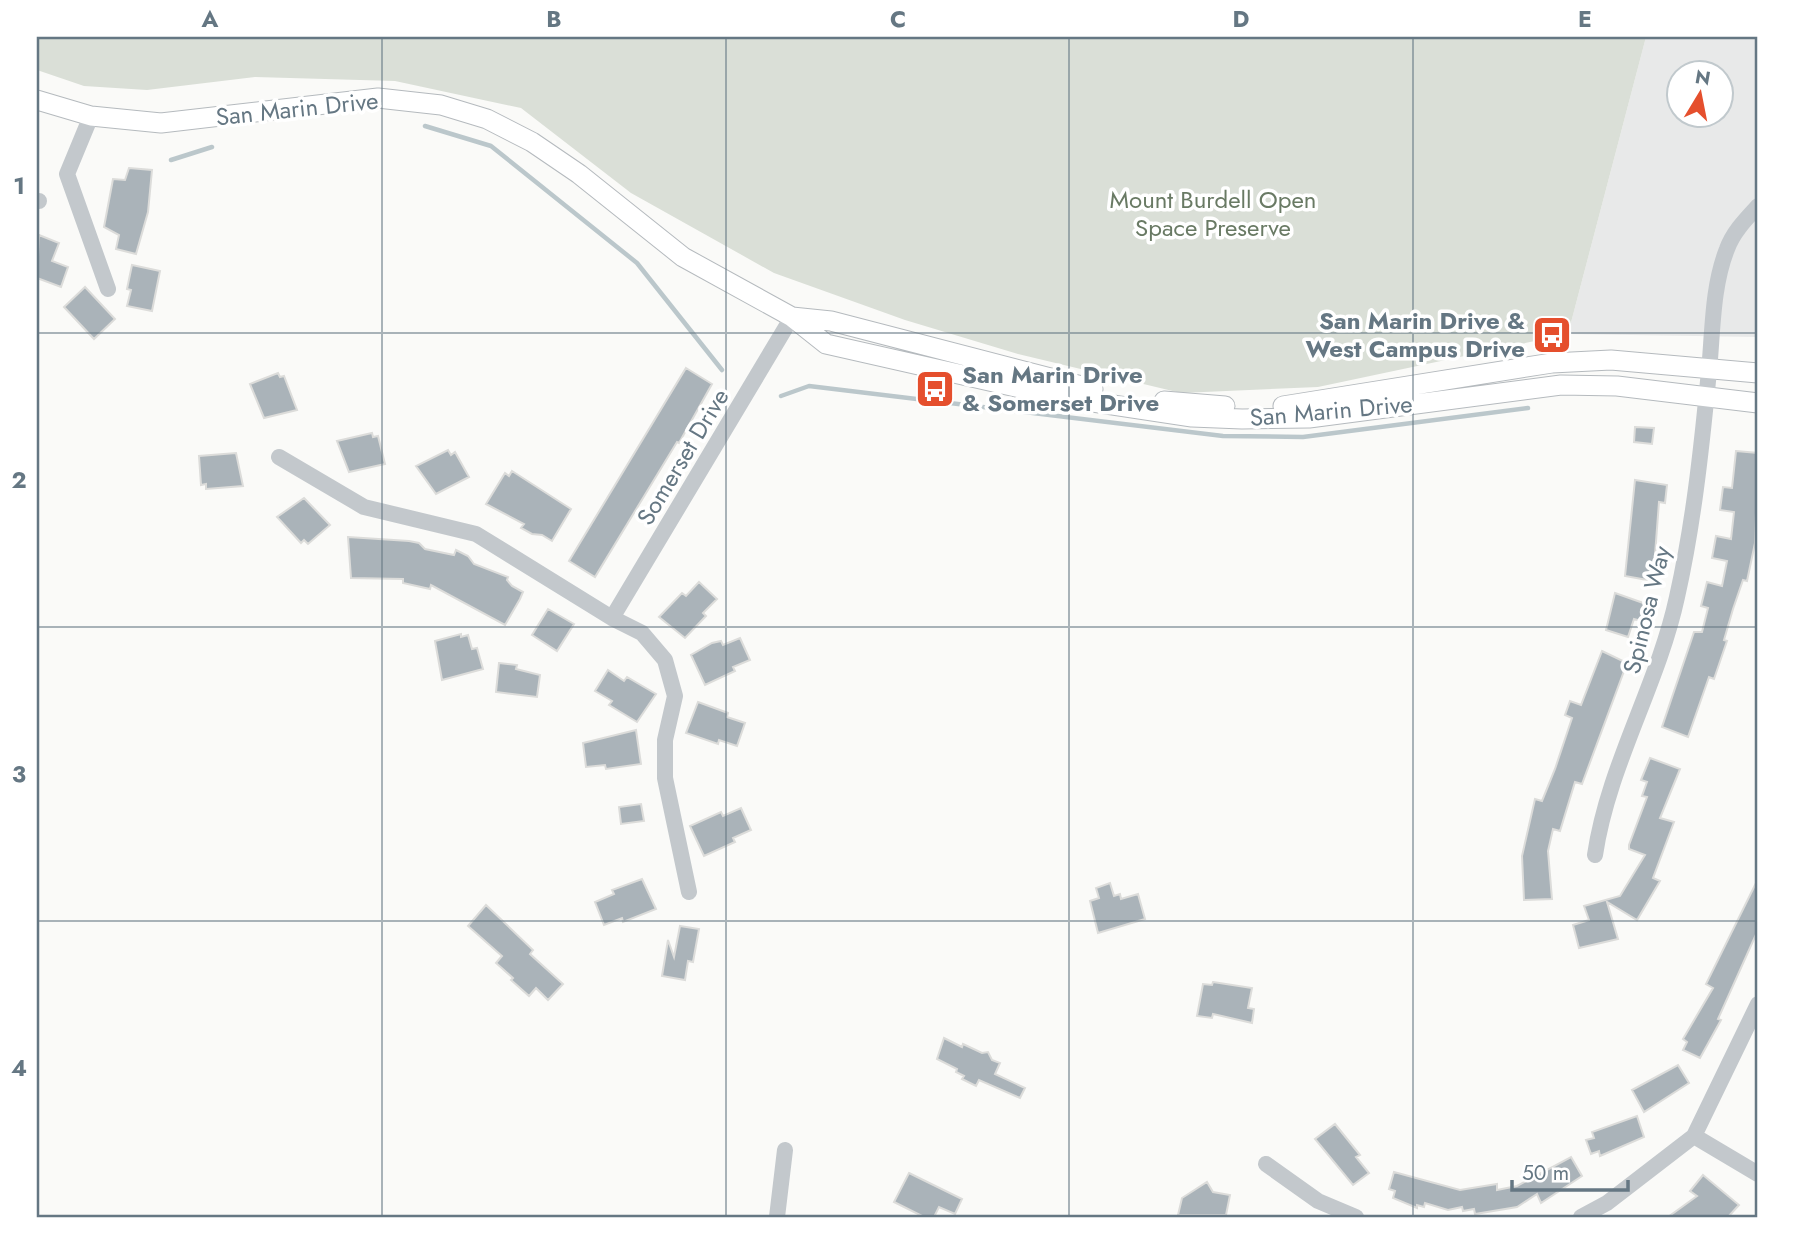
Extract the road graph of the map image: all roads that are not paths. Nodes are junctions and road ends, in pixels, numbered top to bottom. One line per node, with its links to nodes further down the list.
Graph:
1 (37, 100): 2 (main road, San Marin Drive)
2 (91, 116): 4 (street); 5 (main road, San Marin Drive)
3 (1758, 206): 6 (street, Spinosa Way)
4 (108, 289)
5 (792, 317): 6 (main road, San Marin Drive); 8 (main road, San Marin Drive); 11 (street, Somerset Drive)
6 (1710, 367): 7 (main road, San Marin Drive); 8 (street, Spinosa Way)
7 (1758, 373)
8 (1707, 397): 9 (main road, San Marin Drive); 12 (street, Spinosa Way)
9 (1758, 403)
10 (279, 457): 11 (street)
11 (612, 618): 13 (street)
12 (1595, 855)
13 (689, 892)
14 (1758, 1004): 15 (street)
15 (1694, 1136): 18 (street); 21 (street)
16 (785, 1150): 19 (street)
17 (1266, 1164): 20 (street)
18 (1758, 1174)
19 (777, 1217)
20 (1356, 1217)
21 (1581, 1217)

